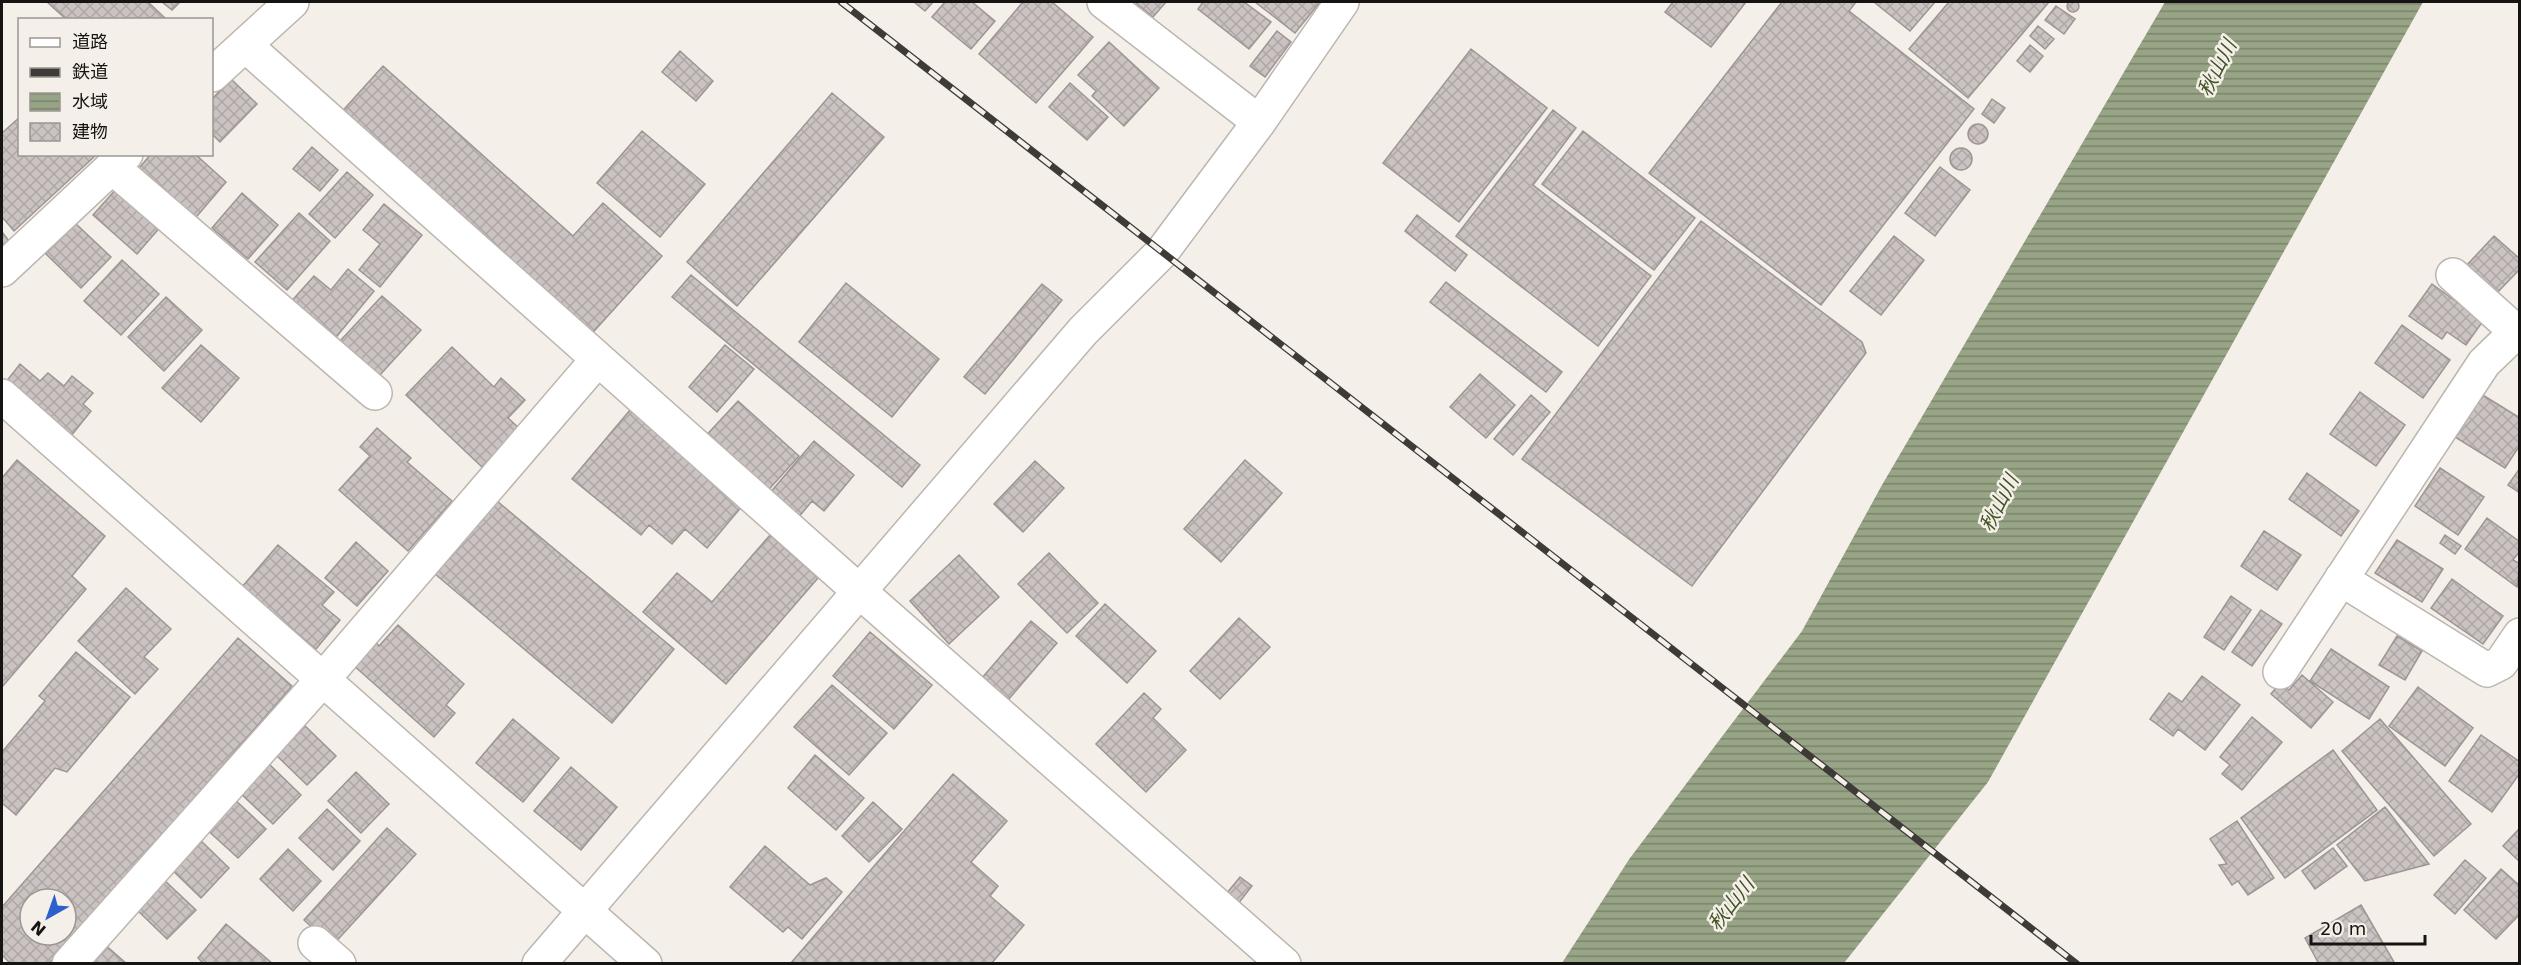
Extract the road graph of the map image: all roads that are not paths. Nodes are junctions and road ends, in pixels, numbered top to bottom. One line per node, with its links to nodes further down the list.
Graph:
1 (292, 2): 4 (street)
2 (1104, 2): 6 (street)
3 (1342, 2): 6 (street)
4 (245, 45): 5 (street); 11 (street)
5 (213, 74)
6 (1259, 122): 15 (street)
7 (119, 161): 8 (street); 12 (street)
8 (2, 270)
9 (2453, 275): 10 (street)
10 (2518, 333): 14 (street)
11 (598, 359): 15 (street); 18 (street)
12 (375, 393)
13 (2, 396): 18 (street)
14 (2341, 579): 16 (street); 17 (street)
15 (859, 591): 19 (street); 23 (street)
16 (2520, 635)
17 (2280, 672)
18 (324, 678): 19 (street); 20 (street)
19 (585, 910): 21 (street); 22 (street)
20 (69, 963)
21 (539, 963)
22 (645, 963)
23 (1284, 963)

